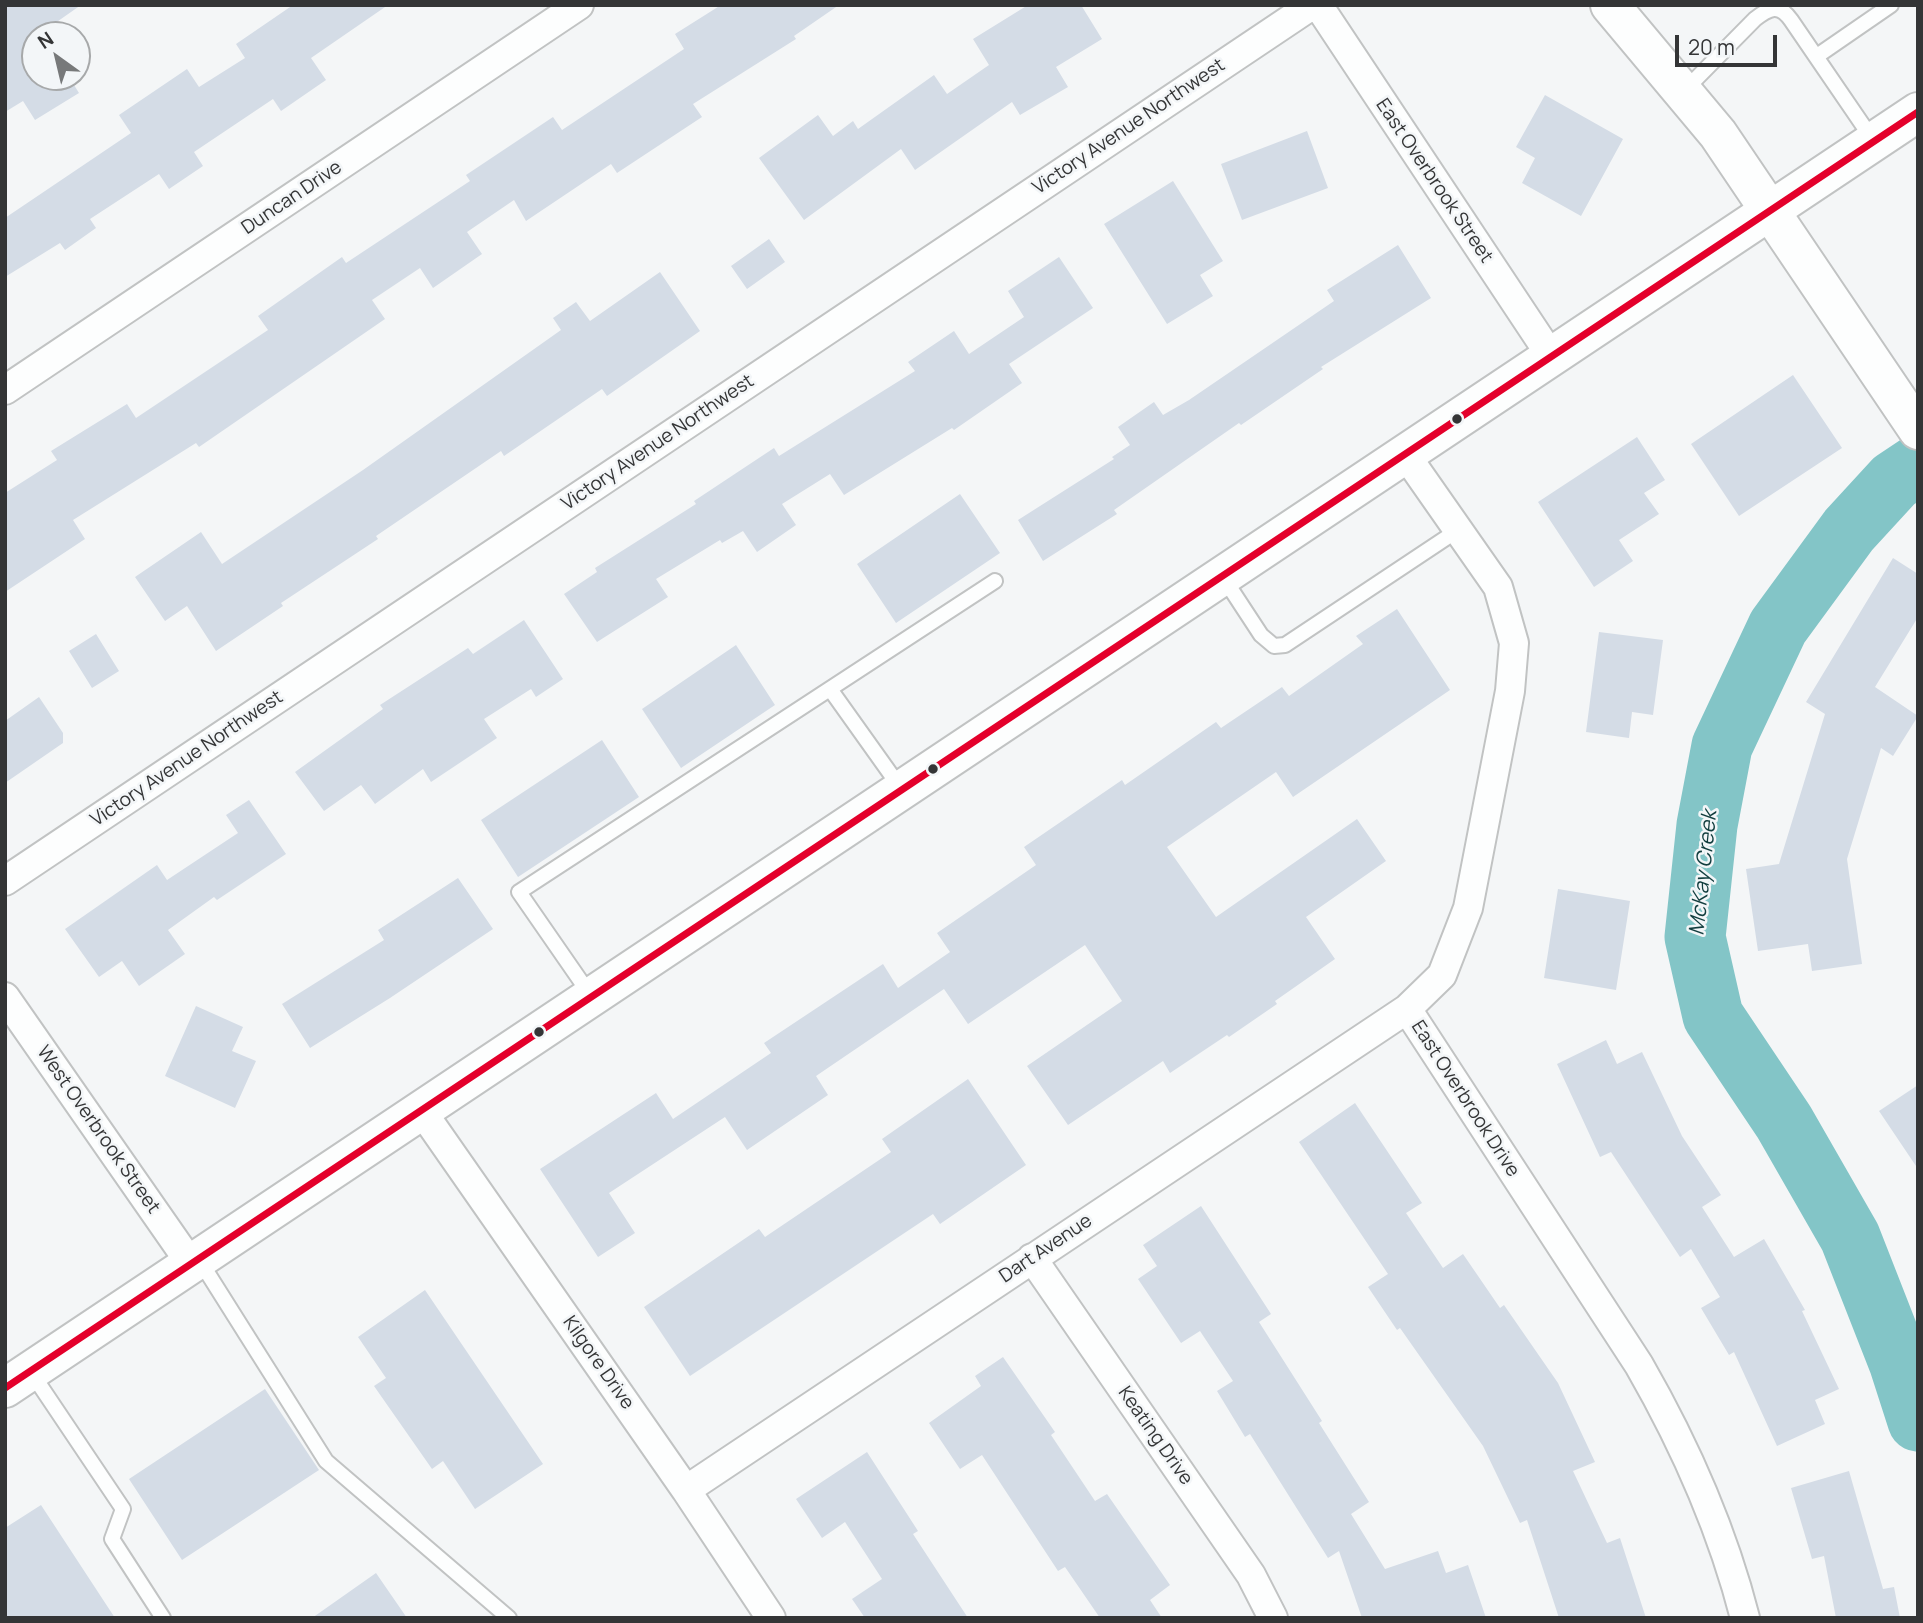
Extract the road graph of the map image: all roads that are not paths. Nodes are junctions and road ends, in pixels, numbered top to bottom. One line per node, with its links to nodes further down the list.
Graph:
1 (579, 5): 12 (street, Duncan Drive)
2 (1312, 5): 20 (street, Victory Avenue Northwest)
3 (1318, 5): 11 (street, East Overbrook Street)
4 (1610, 5): 7 (main road)
5 (1891, 5): 6 (lane)
6 (1817, 56): 7 (lane); 9 (lane)
7 (1683, 92): 10 (main road)
8 (1918, 112): 9 (main road)
9 (1874, 141): 10 (main road)
10 (1769, 211): 11 (main road); 13 (main road)
11 (1551, 356): 14 (main road)
12 (5, 390)
13 (1908, 416)
14 (1405, 454): 15 (street, East Overbrook Drive); 16 (main road)
15 (1458, 530): 16 (lane); 23 (street, East Overbrook Drive)
16 (1222, 575): 19 (main road)
17 (995, 581): 18 (lane)
18 (830, 688): 19 (lane); 22 (lane)
19 (902, 790): 22 (main road)
20 (5, 881)
21 (5, 997): 26 (street, West Overbrook Street)
22 (592, 997): 24 (main road)
23 (1407, 1009): 25 (street, Dart Avenue); 33 (street, East Overbrook Drive)
24 (421, 1110): 26 (main road); 28 (street, Kilgore Drive)
25 (1032, 1258): 28 (street, Dart Avenue); 32 (street, Keating Drive)
26 (195, 1261): 27 (main road); 30 (lane)
27 (18, 1380): 29 (lane)
28 (686, 1490): 31 (street, Kilgore Drive)
29 (163, 1618)
30 (509, 1618)
31 (771, 1618)
32 (1273, 1618)
33 (1745, 1618)

